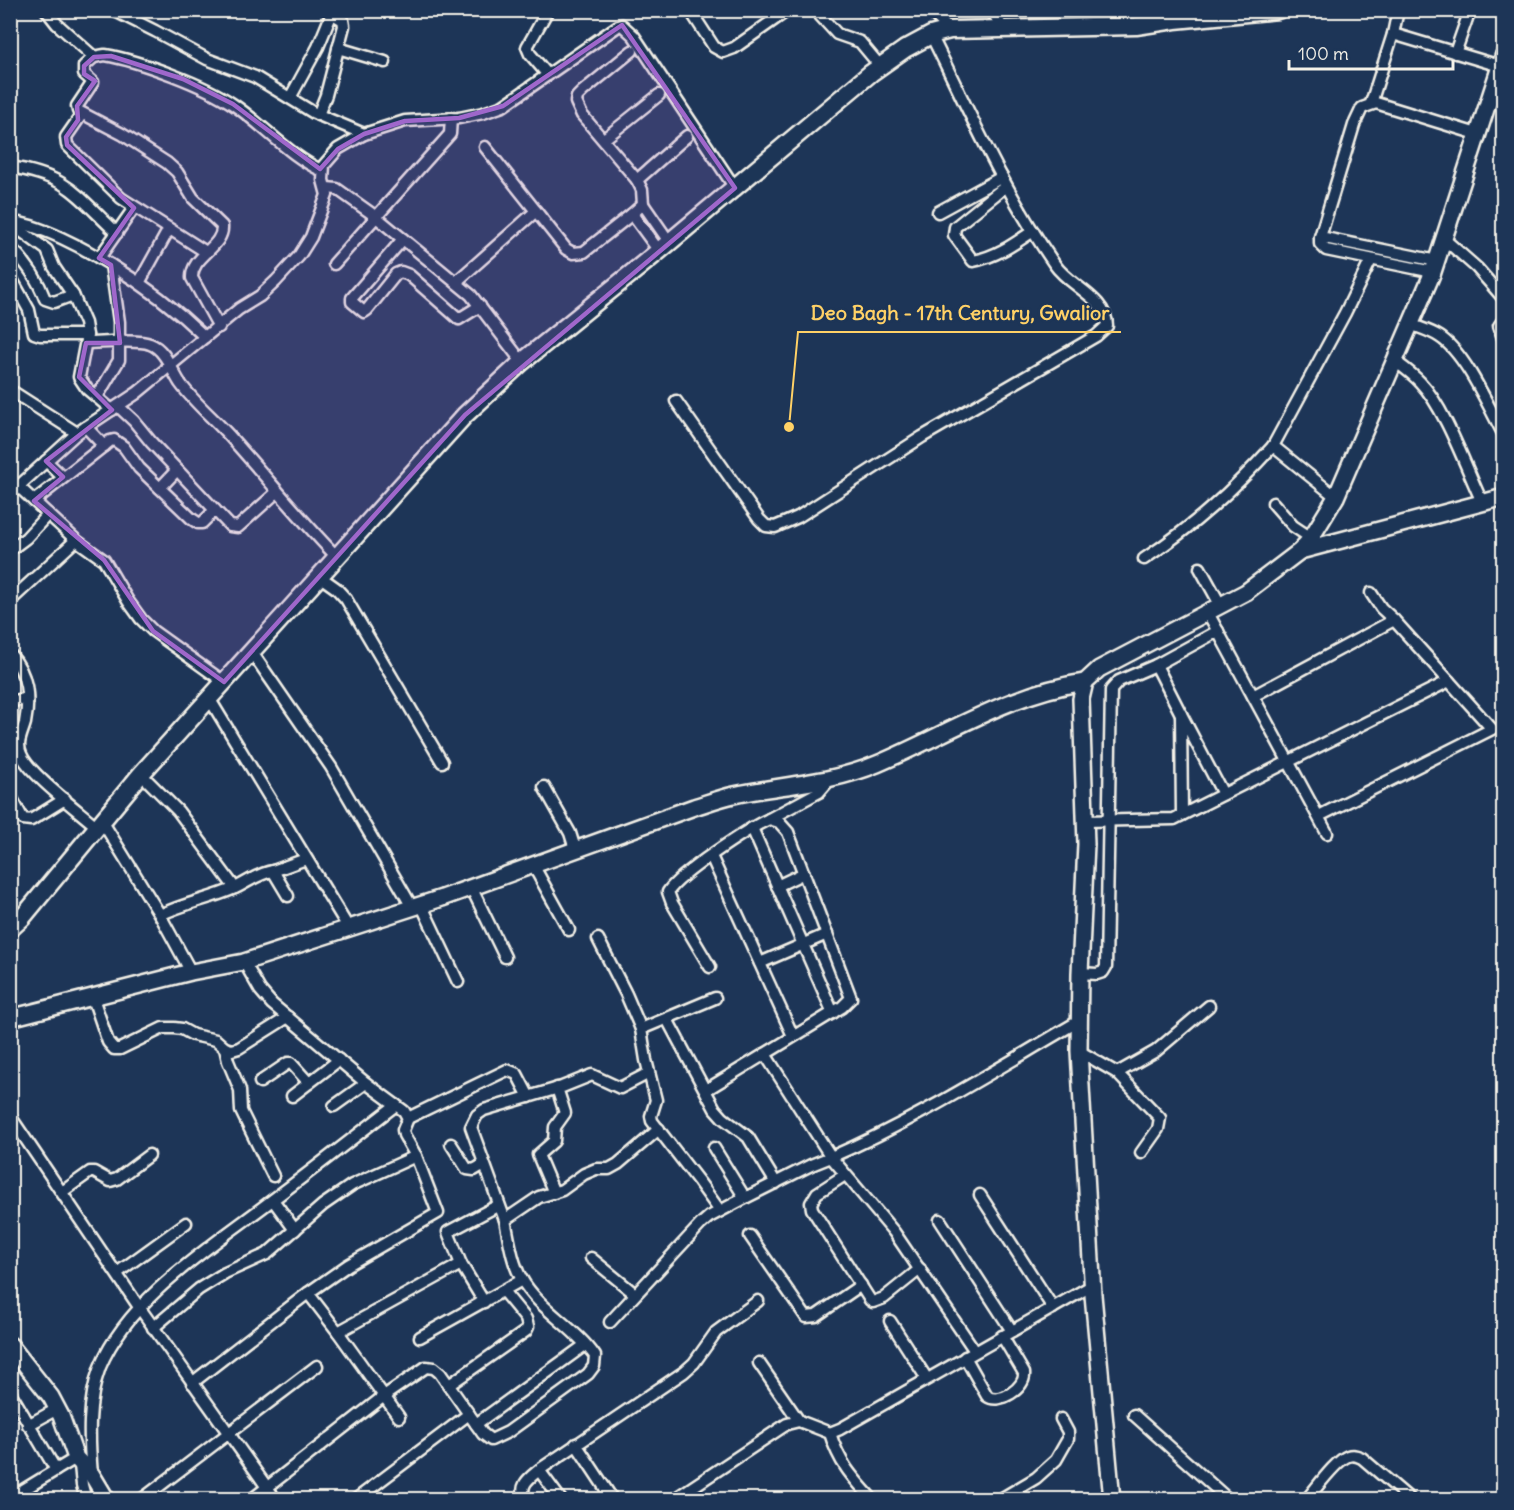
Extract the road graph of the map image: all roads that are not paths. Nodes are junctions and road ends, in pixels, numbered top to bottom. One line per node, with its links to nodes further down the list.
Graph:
1 (46, 10): 22 (street)
2 (113, 10): 28 (street)
3 (548, 10): 26 (street)
4 (788, 10): 13 (street)
5 (815, 10): 25 (street)
6 (904, 10): 7 (street)
7 (911, 10)
8 (991, 10): 15 (street)
9 (1278, 10): 15 (main road)
10 (1398, 10): 17 (street)
11 (1470, 10): 21 (street)
12 (329, 12): 19 (street); 28 (street)
13 (694, 12)
14 (933, 12): 16 (street)
15 (1004, 29): 16 (main road)
16 (950, 30): 18 (main road)
17 (1393, 34): 21 (street); 29 (street)
18 (931, 35): 25 (main road); 41 (street)
19 (338, 48): 24 (street); 31 (street)
20 (632, 51): 36 (street)
21 (1455, 52): 23 (street)
22 (94, 57): 30 (street); 39 (street)
23 (1502, 60): 34 (main road)
24 (386, 62)
25 (880, 66): 43 (main road)
26 (548, 75): 32 (street); 43 (street)
27 (659, 95): 36 (street)
28 (290, 98): 31 (street)
29 (1371, 103): 34 (street); 54 (street)
30 (82, 114): 45 (street); 59 (street)
31 (318, 115): 33 (street)
32 (451, 118): 33 (street); 49 (street)
33 (364, 134): 39 (street)
34 (1477, 134): 55 (main road)
35 (687, 136): 40 (street)
36 (604, 139): 40 (street)
37 (485, 147): 46 (street)
38 (10, 167): 53 (street)
39 (323, 171): 42 (street)
40 (637, 180): 44 (street)
41 (1004, 181): 47 (street); 52 (street); 52 (street)
42 (327, 188): 49 (street); 73 (street)
43 (735, 188): 57 (main road)
44 (643, 204): 48 (street); 57 (street)
45 (134, 208): 51 (street); 53 (street)
46 (536, 211): 48 (street); 66 (street)
47 (938, 212)
48 (632, 214): 57 (street)
49 (375, 216): 56 (street); 62 (street)
50 (10, 223): 60 (street); 68 (street)
51 (169, 229): 59 (street); 67 (street)
52 (1033, 231): 83 (street)
53 (117, 233): 60 (street)
54 (1320, 237): 61 (street); 64 (street)
55 (1443, 238): 64 (main road); 69 (street)
56 (403, 239): 66 (street); 70 (street)
57 (664, 247): 79 (main road)
58 (10, 248): 68 (street)
59 (206, 252): 73 (street)
60 (99, 258): 63 (street)
61 (1371, 260): 64 (street); 88 (street)
62 (334, 264)
63 (111, 265): 67 (street); 77 (street)
64 (1435, 266): 72 (main road)
65 (10, 276): 75 (street)
66 (456, 282): 70 (street)
67 (139, 283): 74 (street)
68 (73, 295): 75 (street)
69 (1503, 299)
70 (480, 306): 79 (street)
71 (1503, 319): 76 (street)
72 (1410, 324): 78 (main road); 86 (street)
73 (219, 327): 74 (street)
74 (205, 337): 80 (street)
75 (86, 339): 77 (street); 82 (street)
76 (1503, 341)
77 (120, 343): 80 (street); 82 (street)
78 (1395, 361): 95 (main road); 99 (street)
79 (522, 362): 106 (main road)
80 (170, 365): 84 (street); 94 (street)
81 (10, 390): 85 (street)
82 (98, 397): 84 (street)
83 (676, 401)
84 (115, 408): 85 (street); 90 (street)
85 (81, 430): 87 (street); 89 (street)
86 (1503, 435)
87 (104, 446): 91 (street); 92 (street)
88 (1273, 446): 95 (street); 107 (street)
89 (46, 461): 91 (street); 93 (street)
90 (177, 470): 92 (street); 100 (street)
91 (63, 477): 97 (street)
92 (160, 488): 100 (street)
93 (15, 491): 97 (street)
94 (277, 492): 100 (street); 106 (street)
95 (1335, 497): 102 (main road)
96 (1503, 497): 99 (main road)
97 (34, 501): 101 (street)
98 (1273, 502): 102 (street)
99 (1482, 502): 105 (main road)
100 (214, 510)
101 (48, 514): 103 (street); 104 (street)
102 (1311, 538): 105 (main road)
103 (76, 540): 111 (street); 118 (street)
104 (10, 550)
105 (1300, 551): 112 (main road)
106 (337, 557): 109 (main road)
107 (1144, 558)
108 (1200, 568): 112 (street)
109 (319, 576): 115 (main road); 127 (street)
110 (1371, 593): 113 (street)
111 (10, 601)
112 (1214, 609): 114 (street); 120 (main road)
113 (1394, 620): 119 (street); 121 (street)
114 (1218, 631): 117 (street); 121 (street)
115 (251, 651): 118 (main road); 152 (street)
116 (10, 654): 122 (street)
117 (1156, 665): 125 (street); 137 (street)
118 (224, 681): 123 (main road)
119 (1449, 681): 126 (street); 135 (street)
120 (1085, 682): 129 (main road); 138 (main road)
121 (1253, 696): 126 (street)
122 (27, 698): 124 (street); 133 (street)
123 (209, 698): 128 (main road); 144 (street)
124 (10, 702)
125 (1181, 714): 131 (street); 134 (street)
126 (1288, 761): 131 (street); 135 (street)
127 (442, 762)
128 (141, 774): 139 (main road); 149 (street)
129 (832, 777): 136 (street); 142 (main road)
130 (544, 787): 142 (street)
131 (1223, 794): 134 (street)
132 (10, 795): 133 (street)
133 (65, 799): 139 (street)
134 (1182, 815): 137 (street)
135 (1319, 816): 141 (street)
136 (769, 819): 140 (street); 147 (street)
137 (1108, 819): 138 (street); 165 (street)
138 (1086, 821): 165 (main road)
139 (99, 824): 153 (street); 155 (main road)
140 (752, 828): 143 (street); 148 (street)
141 (1328, 833)
142 (575, 849): 145 (main road)
143 (711, 856): 162 (street); 163 (street)
144 (306, 859): 146 (street); 154 (street)
145 (533, 865): 150 (main road); 156 (street)
146 (273, 871): 149 (street); 151 (street)
147 (804, 873): 148 (street); 157 (street)
148 (777, 885): 159 (street)
149 (235, 888): 153 (street)
150 (471, 888): 152 (main road); 160 (street)
151 (288, 896)
152 (416, 906): 154 (main road); 166 (street)
153 (159, 915): 164 (street)
154 (348, 927): 161 (main road)
155 (10, 929)
156 (569, 930)
157 (827, 934): 159 (street); 170 (street)
158 (598, 939): 175 (street)
159 (803, 944): 162 (street); 170 (street)
160 (505, 957)
161 (244, 962): 164 (main road); 171 (street)
162 (760, 963): 176 (street)
163 (710, 967)
164 (191, 972): 167 (main road)
165 (1080, 973): 174 (main road)
166 (458, 982)
167 (93, 998): 172 (main road); 177 (street)
168 (715, 998): 173 (street)
169 (1209, 1006): 182 (street)
170 (832, 1013): 176 (street)
171 (288, 1017): 177 (street); 180 (street)
172 (10, 1018)
173 (667, 1019): 175 (street); 187 (street)
174 (1079, 1021): 178 (main road); 200 (street)
175 (641, 1029): 181 (street)
176 (793, 1036): 179 (street)
177 (225, 1048): 203 (street)
178 (1079, 1051): 182 (street); 225 (main road)
179 (765, 1054): 187 (street); 200 (street)
180 (339, 1060): 184 (street); 185 (street)
181 (649, 1073): 186 (street); 194 (street)
182 (1118, 1073): 197 (street)
183 (260, 1082): 184 (street)
184 (309, 1083): 188 (street)
185 (366, 1083): 190 (street); 191 (street)
186 (557, 1089): 189 (street); 206 (street)
187 (706, 1090): 204 (street)
188 (292, 1096)
189 (529, 1097): 193 (street); 201 (street)
190 (396, 1105): 193 (street); 209 (street)
191 (334, 1106)
192 (10, 1116): 205 (street)
193 (408, 1118): 199 (street)
194 (659, 1129): 206 (street); 211 (street)
195 (451, 1144): 201 (street)
196 (714, 1148): 208 (street)
197 (1141, 1153)
198 (148, 1155): 205 (street)
199 (416, 1156): 212 (street); 216 (street)
200 (831, 1157): 202 (street); 204 (street)
201 (484, 1164): 210 (street)
202 (845, 1174): 221 (street); 224 (street)
203 (273, 1176)
204 (776, 1183): 208 (street)
205 (62, 1192): 222 (street)
206 (554, 1193): 213 (street)
207 (981, 1195): 232 (street)
208 (745, 1198): 211 (street)
209 (273, 1200): 216 (street); 231 (street)
210 (499, 1205): 213 (street); 217 (street)
211 (720, 1211): 228 (street)
212 (438, 1213): 217 (street); 227 (street)
213 (505, 1220): 223 (street)
214 (940, 1220): 237 (street)
215 (186, 1223): 222 (street)
216 (295, 1230): 235 (street)
217 (448, 1232): 220 (street)
218 (750, 1236): 224 (street)
219 (591, 1258): 228 (street)
220 (461, 1264): 230 (street); 236 (street)
221 (920, 1269): 224 (street); 241 (street)
222 (117, 1272): 231 (street)
223 (522, 1280): 226 (street); 240 (street)
224 (861, 1285)
225 (1093, 1285): 232 (street); 277 (main road)
226 (503, 1291): 230 (street); 246 (street)
227 (308, 1293): 236 (street); 245 (street)
228 (635, 1294): 233 (street)
229 (758, 1301): 259 (street)
230 (483, 1302): 238 (street)
231 (139, 1307): 235 (street); 260 (street)
232 (1053, 1308): 237 (street)
233 (610, 1322)
234 (890, 1322): 244 (street)
235 (153, 1328): 245 (street)
236 (338, 1332): 248 (street)
237 (1007, 1333): 241 (street); 241 (street)
238 (420, 1337)
239 (10, 1345): 249 (main road)
240 (585, 1345): 255 (street); 255 (street)
241 (970, 1354): 244 (street)
242 (759, 1363): 254 (street)
243 (317, 1366): 257 (street)
244 (927, 1379): 258 (street)
245 (192, 1383): 257 (street)
246 (449, 1385): 248 (street); 250 (street)
247 (10, 1392): 256 (street)
248 (384, 1396): 252 (street); 263 (street)
249 (57, 1409): 256 (street); 260 (main road)
250 (469, 1414): 255 (street); 270 (street)
251 (1134, 1415): 278 (street)
252 (399, 1417)
253 (1061, 1419): 276 (street)
254 (799, 1421): 258 (street); 274 (street)
255 (476, 1424)
256 (28, 1425): 261 (street)
257 (229, 1433): 263 (street); 267 (street)
258 (830, 1433): 275 (street)
259 (576, 1444): 262 (street); 273 (street)
260 (83, 1466): 261 (street); 265 (street); 266 (main road)
261 (56, 1470): 264 (street)
262 (539, 1470): 271 (street); 272 (street)
263 (268, 1487): 268 (street); 269 (street)
264 (10, 1498)
265 (86, 1500)
266 (107, 1500)
267 (141, 1500)
268 (251, 1500)
269 (276, 1500)
270 (355, 1500)
271 (525, 1500)
272 (561, 1500)
273 (613, 1500)
274 (673, 1500)
275 (873, 1500)
276 (999, 1500)
277 (1112, 1500)
278 (1229, 1500)
279 (1306, 1500): 280 (street)
280 (1411, 1500)

